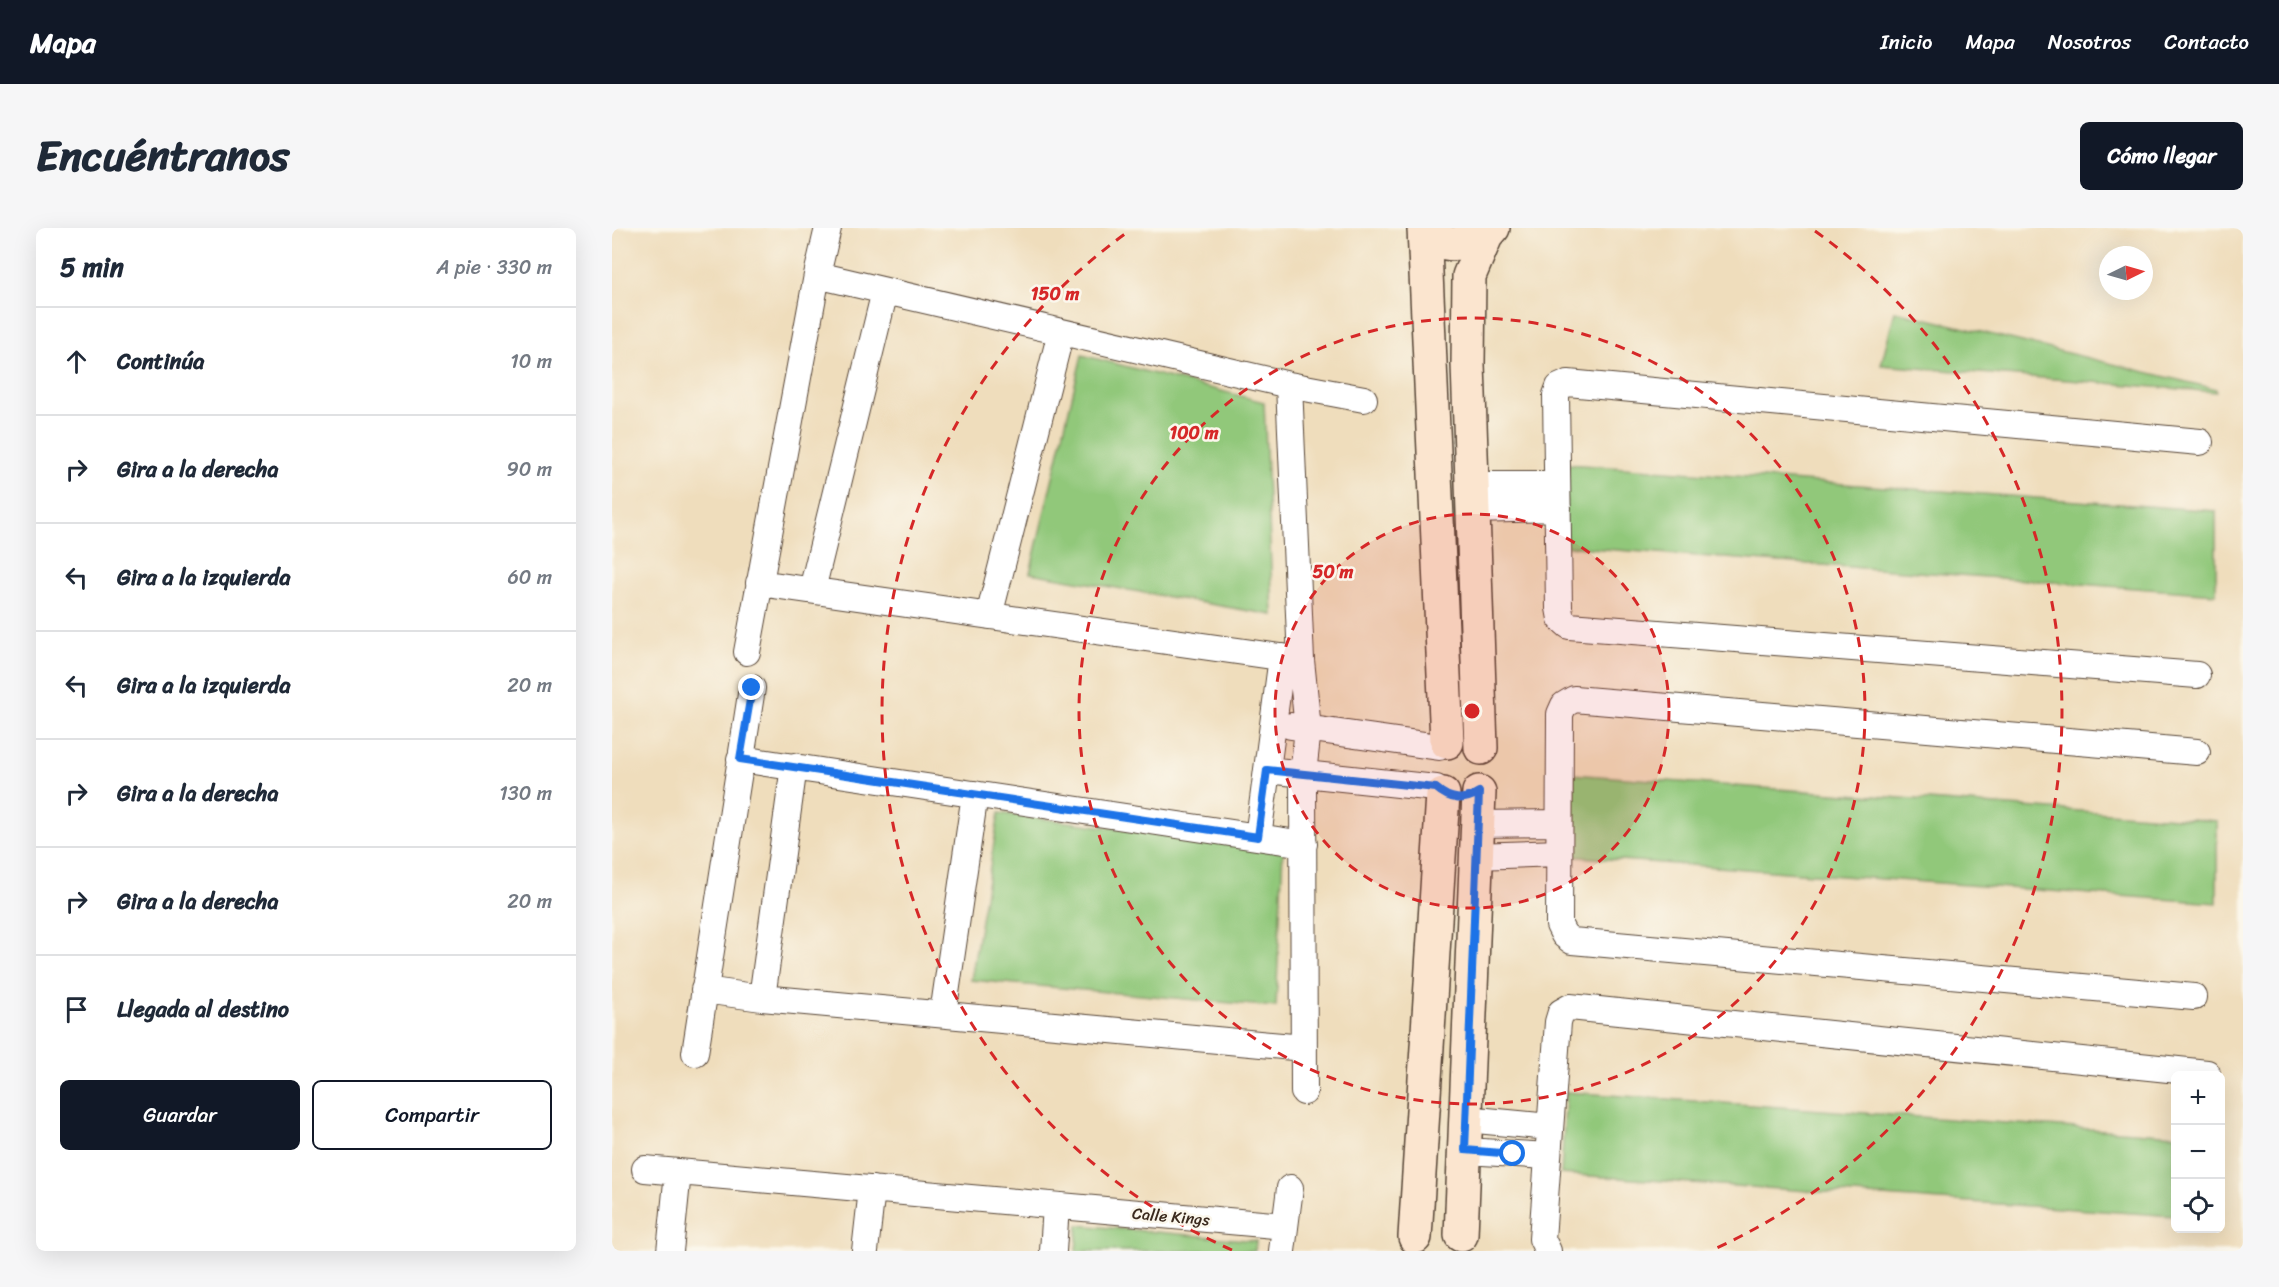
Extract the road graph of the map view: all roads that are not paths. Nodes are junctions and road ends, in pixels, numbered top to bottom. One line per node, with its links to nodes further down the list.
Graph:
1 (828, 228): 4 (street)
2 (1424, 230): 3 (street); 7 (street)
3 (1490, 232): 8 (street)
4 (817, 275): 5 (street); 14 (street)
5 (885, 291): 6 (street); 15 (street)
6 (1061, 332): 9 (street); 16 (street)
7 (1430, 360): 8 (street); 23 (street)
8 (1468, 364): 13 (street)
9 (1289, 385): 10 (street); 18 (street)
10 (1364, 399)
11 (2200, 442): 12 (street)
12 (1558, 496): 13 (street); 19 (street)
13 (1473, 497): 24 (street)
14 (759, 583): 15 (street); 17 (street)
15 (812, 590): 16 (street)
16 (989, 616): 18 (street)
17 (747, 651)
18 (1291, 659): 21 (street); 22 (street)
19 (2197, 675)
20 (752, 688): 26 (street)
21 (1273, 724): 22 (street); 28 (street)
22 (1308, 729): 23 (street); 29 (street)
23 (1443, 745): 24 (street); 30 (street)
24 (1481, 748): 31 (street)
25 (2197, 752): 33 (street)
26 (740, 759): 27 (street); 38 (street)
27 (794, 766): 32 (street); 40 (street)
28 (1267, 770): 29 (street); 34 (street)
29 (1303, 774): 30 (street); 36 (street)
30 (1439, 791): 31 (street); 56 (street)
31 (1479, 792): 35 (street)
32 (975, 794): 34 (street); 41 (street)
33 (1559, 823): 35 (street); 37 (street)
34 (1258, 837): 36 (street)
35 (1477, 840): 37 (street); 47 (street)
36 (1304, 844): 42 (street)
37 (1559, 853): 39 (street)
38 (704, 990): 40 (street); 43 (street)
39 (2194, 997)
40 (762, 998): 41 (street)
41 (944, 1014): 42 (street)
42 (1304, 1048): 45 (street)
43 (695, 1053)
44 (2197, 1071): 46 (street)
45 (1304, 1092)
46 (1550, 1127): 47 (street); 48 (street)
47 (1465, 1135): 48 (street); 55 (street)
48 (1548, 1156): 61 (street)
49 (645, 1168): 50 (street, Calle Kings)
50 (678, 1172): 52 (street, Calle Kings); 57 (street)
51 (1290, 1188): 54 (street)
52 (872, 1189): 53 (street, Calle Kings); 58 (street)
53 (1056, 1206): 54 (street, Calle Kings); 59 (street)
54 (1285, 1226): 60 (street)
55 (1464, 1243): 56 (street)
56 (1413, 1244)
57 (670, 1251)
58 (865, 1251)
59 (1053, 1251)
60 (1282, 1251)
61 (1548, 1251)

